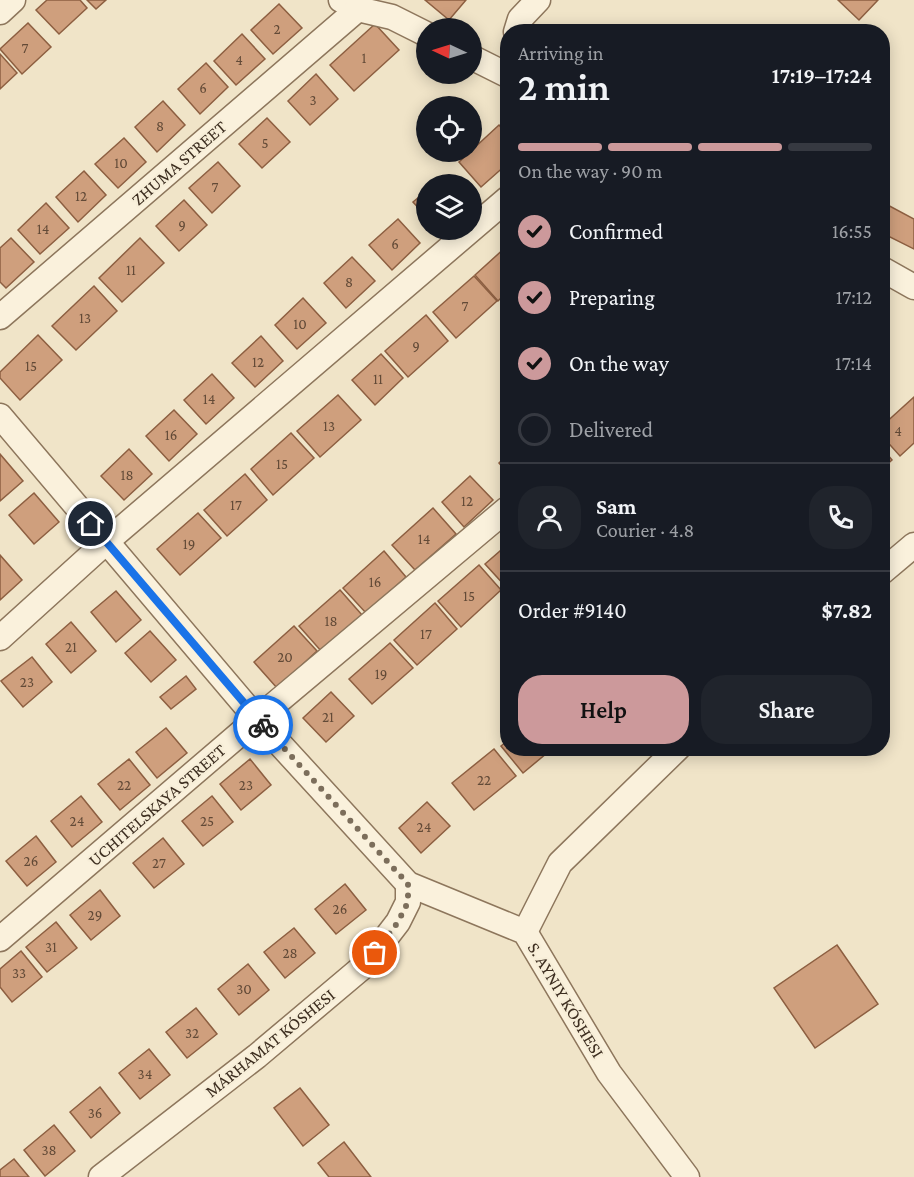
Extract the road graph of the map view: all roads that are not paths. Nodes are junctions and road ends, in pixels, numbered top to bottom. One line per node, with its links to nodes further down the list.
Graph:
1 (13, 0): 4 (street)
2 (538, 0): 5 (street)
3 (349, 5): 6 (street); 12 (street, ZHUMA STREET)
4 (0, 12)
5 (518, 24)
6 (416, 29)
7 (482, 61): 8 (street)
8 (500, 66)
9 (500, 205): 15 (street)
10 (890, 273): 11 (street)
11 (914, 286)
12 (0, 317)
13 (0, 416): 15 (street, S. AYNIY KÓSHESI)
14 (500, 515): 19 (street, UCHITELSKAYA STREET)
15 (106, 542): 18 (street); 19 (street, S. AYNIY KÓSHESI)
16 (914, 544): 17 (street)
17 (890, 565)
18 (0, 638)
19 (257, 719): 21 (street, S. AYNIY KÓSHESI); 23 (street, UCHITELSKAYA STREET)
20 (670, 756): 22 (street)
21 (408, 884): 22 (street, S. AYNIY KÓSHESI); 24 (street, MÁRHAMAT KÓSHESI)
22 (525, 932): 25 (street, S. AYNIY KÓSHESI)
23 (0, 939)
24 (101, 1177)
25 (687, 1177)

